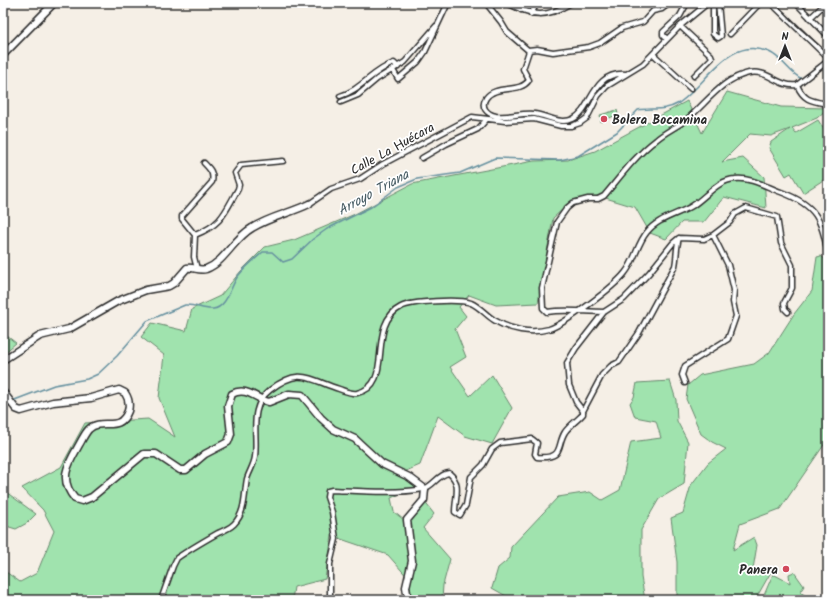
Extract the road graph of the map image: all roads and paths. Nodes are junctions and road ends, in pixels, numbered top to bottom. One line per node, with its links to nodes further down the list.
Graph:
1 (54, 3): 27 (street)
2 (448, 3): 20 (street)
3 (486, 3): 25 (street)
4 (507, 3): 17 (street)
5 (525, 3): 17 (street)
6 (537, 3): 18 (street)
7 (571, 3): 18 (street)
8 (670, 3): 25 (street)
9 (687, 3): 24 (street)
10 (708, 3): 21 (street, Calle La Ḥuécara)
11 (713, 3): 12 (street)
12 (718, 3)
13 (760, 3): 22 (street)
14 (771, 3): 28 (street)
15 (796, 3): 19 (street)
16 (824, 5): 19 (street)
17 (521, 10): 18 (street)
18 (531, 14)
19 (810, 18): 23 (street)
20 (436, 26): 29 (street); 30 (street)
21 (680, 26): 24 (street, Calle La Ḥuécara); 32 (street)
22 (730, 34)
23 (828, 36)
24 (667, 39): 26 (street, Calle La Ḥuécara)
25 (528, 50): 31 (street)
26 (653, 54): 31 (street, Calle La Ḥuécara); 34 (street)
27 (3, 55)
28 (828, 61): 33 (street)
29 (398, 67): 30 (street); 35 (street)
30 (393, 70): 36 (street)
31 (626, 74): 38 (street, Calle La Ḥuécara)
32 (694, 76)
33 (797, 85): 37 (street); 48 (street)
34 (691, 89)
35 (340, 96)
36 (341, 102)
37 (828, 104)
38 (487, 118): 39 (street, Calle La Ḥuécara); 42 (street, Calle La Ḥuécara)
39 (422, 158)
40 (283, 161): 43 (street)
41 (204, 163): 43 (street)
42 (309, 204): 47 (street)
43 (195, 235): 47 (street)
44 (713, 235): 45 (street); 50 (street); 52 (street)
45 (679, 238): 49 (street); 55 (street)
46 (828, 255): 48 (street)
47 (197, 269): 51 (street)
48 (578, 312): 49 (street); 54 (street)
49 (604, 312): 55 (street)
50 (788, 312)
51 (3, 360)
52 (685, 383)
53 (5, 395): 54 (street)
54 (261, 400): 56 (street); 58 (street)
55 (583, 411): 56 (street)
56 (425, 489): 57 (street); 59 (street)
57 (332, 598)
58 (161, 600)
59 (408, 600)

